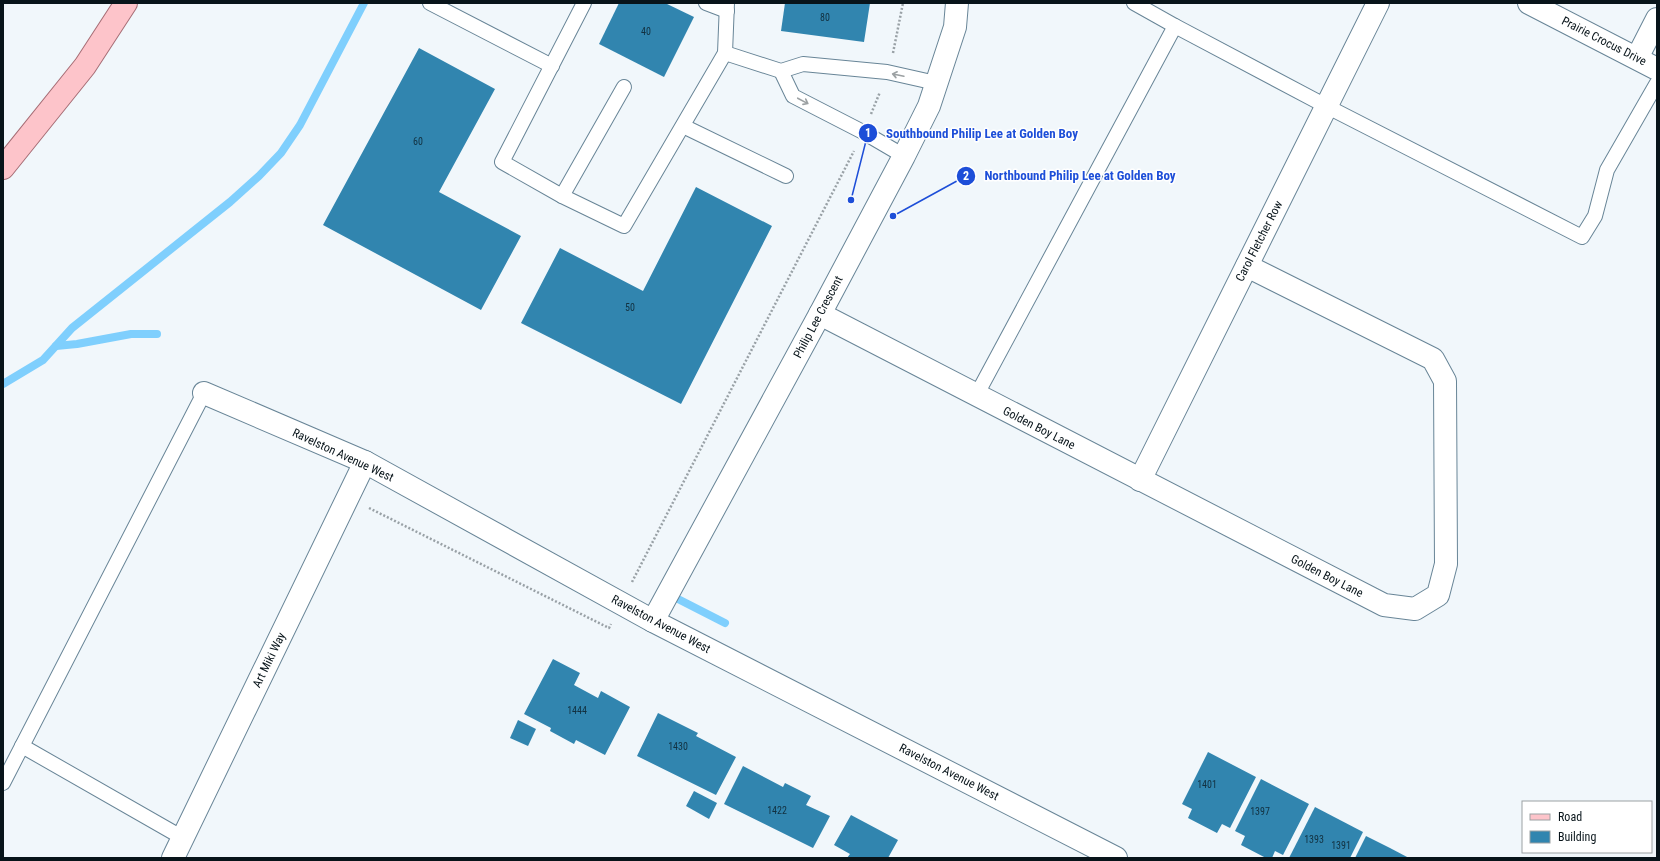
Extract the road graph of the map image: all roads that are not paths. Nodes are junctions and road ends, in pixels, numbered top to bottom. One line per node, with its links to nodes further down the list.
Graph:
1 (126, 3): 23 (main road)
2 (430, 3): 14 (lane)
3 (584, 3): 14 (lane)
4 (706, 3): 9 (lane)
5 (957, 3): 17 (street, Philip Lee Crescent)
6 (1134, 3): 11 (lane)
7 (1378, 3): 20 (street, Carol Fletcher Row)
8 (1529, 3): 13 (street, Prairie Crocus Drive)
9 (727, 7): 12 (lane)
10 (1657, 19): 13 (street)
11 (1175, 26): 20 (lane); 29 (lane)
12 (725, 53): 16 (lane); 21 (lane)
13 (1637, 58): 15 (street, Prairie Crocus Drive)
14 (552, 66): 25 (lane)
15 (1657, 69)
16 (781, 71): 17 (lane, one-way to 16); 22 (lane, one-way to 22)
17 (936, 83): 22 (street, Philip Lee Crescent)
18 (1657, 83): 20 (lane)
19 (624, 87): 25 (lane)
20 (1326, 106): 26 (street, Carol Fletcher Row)
21 (683, 126): 24 (lane); 25 (lane)
22 (904, 156): 27 (street, Philip Lee Crescent)
23 (3, 168)
24 (786, 176)
25 (562, 196)
26 (1246, 266): 31 (street, Carol Fletcher Row); 31 (street, Golden Boy Lane)
27 (820, 314): 29 (street, Golden Boy Lane); 32 (street, Philip Lee Crescent)
28 (204, 393): 30 (street, Ravelston Avenue West); 33 (lane)
29 (976, 396): 31 (street, Golden Boy Lane)
30 (365, 462): 32 (street, Ravelston Avenue West); 35 (street, Art Miki Way)
31 (1140, 480)
32 (653, 621): 37 (street, Ravelston Avenue West)
33 (22, 746): 34 (lane); 35 (lane)
34 (3, 783)
35 (183, 838): 36 (street, Art Miki Way)
36 (173, 858)
37 (1116, 858)

